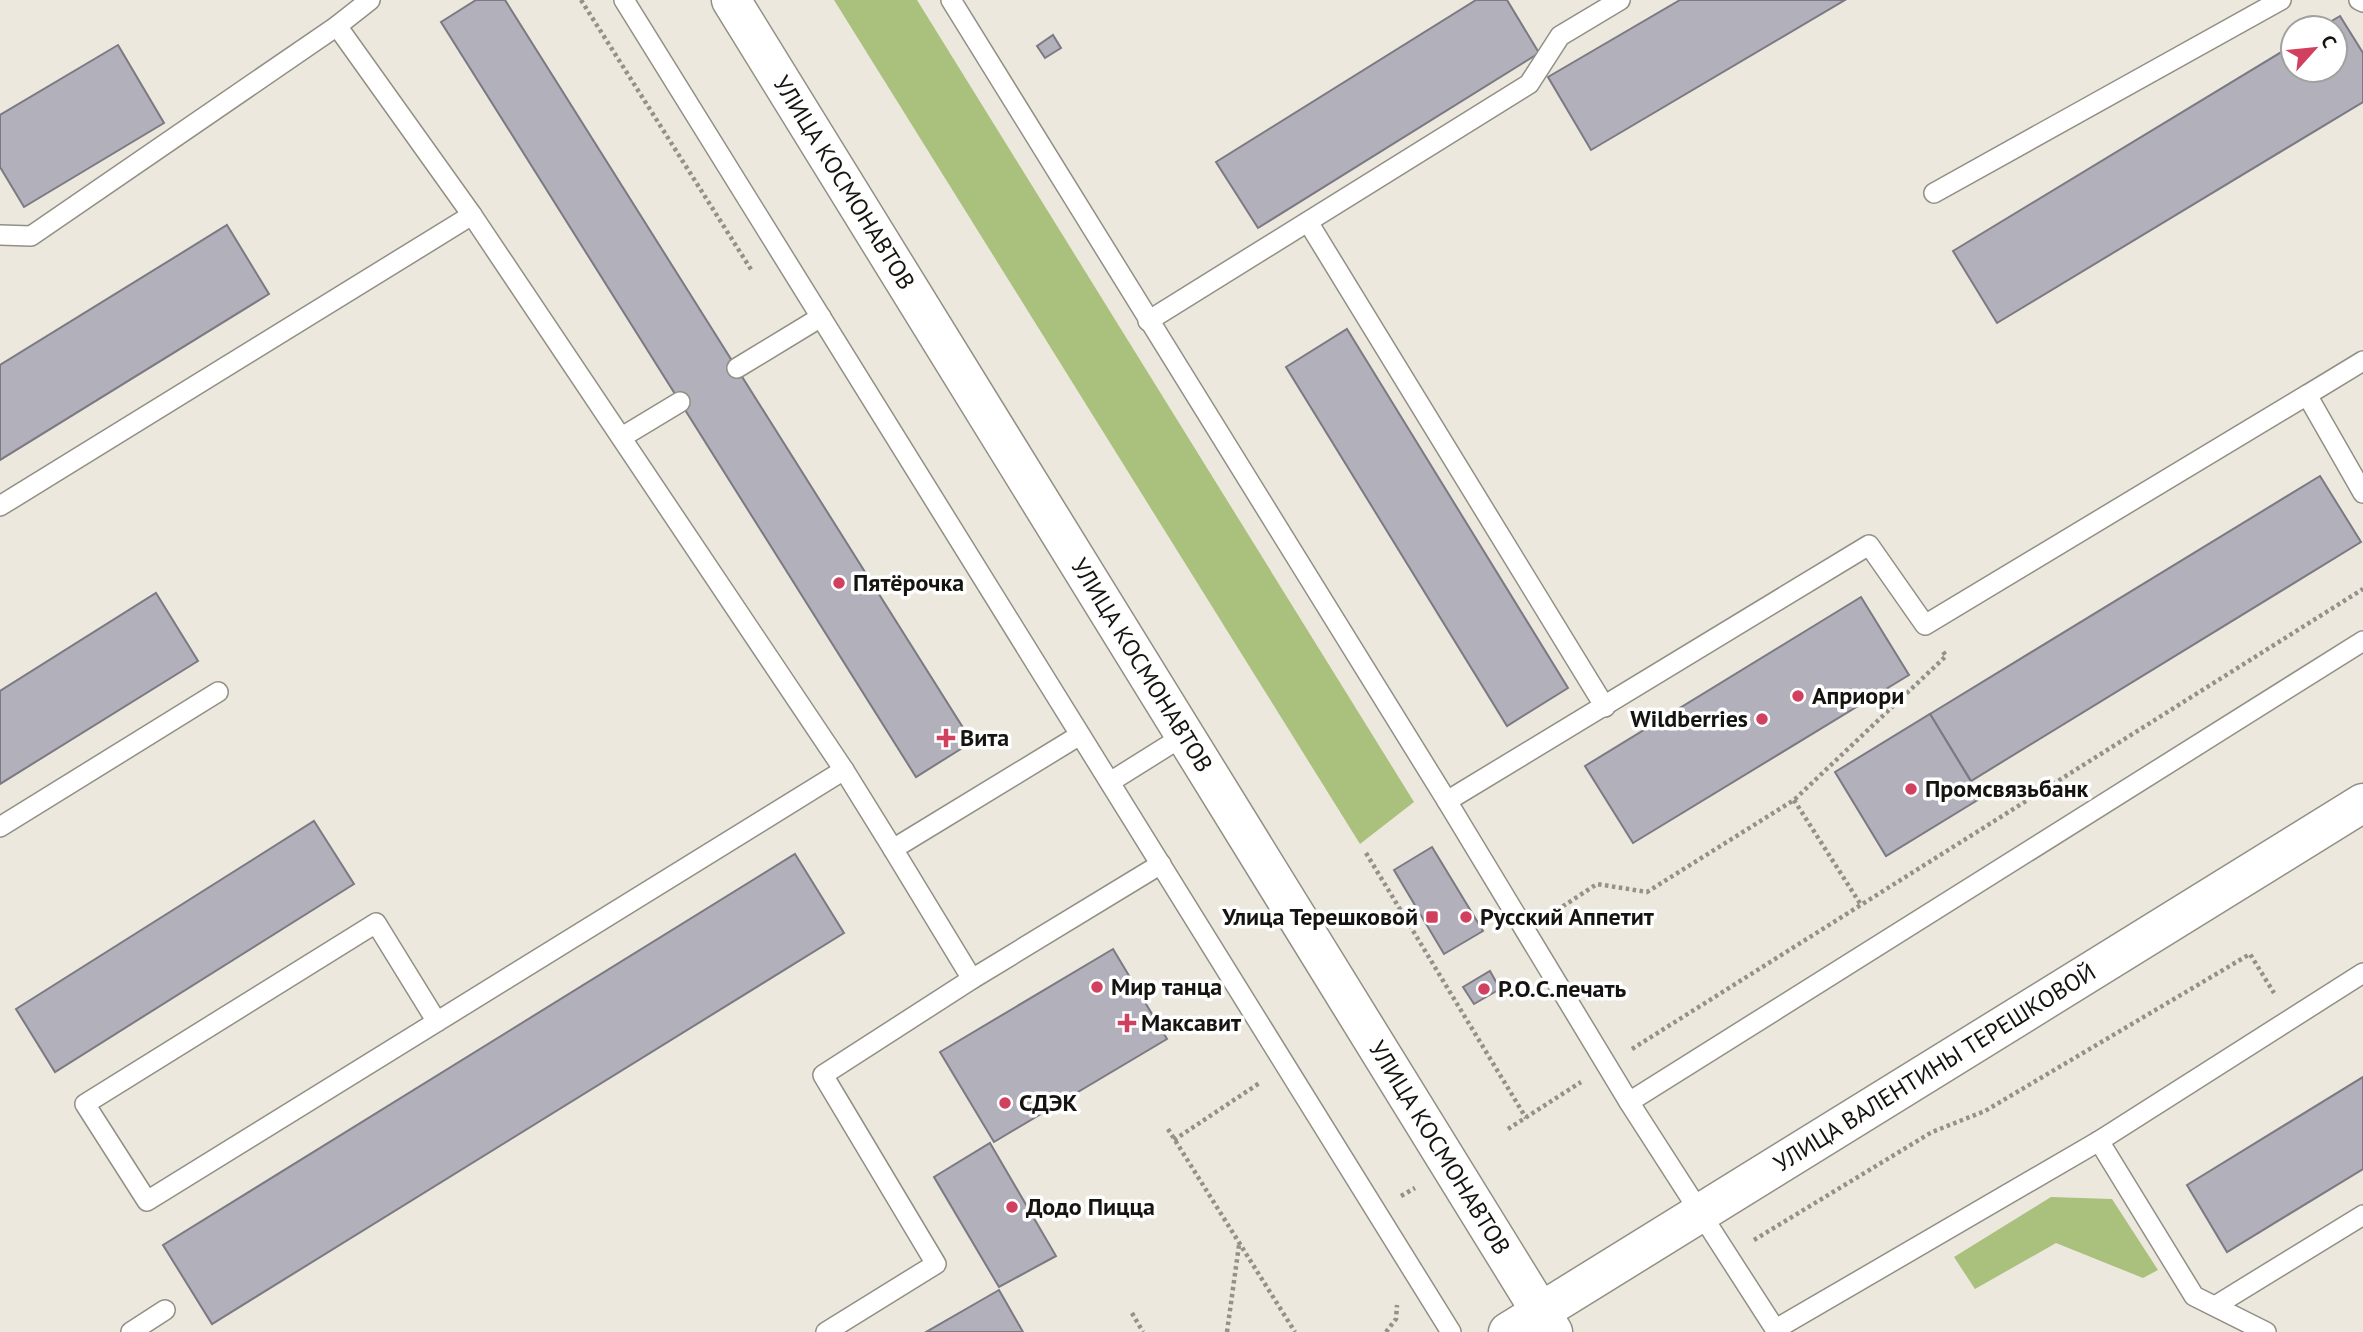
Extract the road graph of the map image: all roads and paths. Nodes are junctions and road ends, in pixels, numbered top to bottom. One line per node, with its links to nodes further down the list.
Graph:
1 (370, 0): 7 (lane)
2 (624, 0): 12 (lane)
3 (731, 0): 27 (main road, УЛИЦА КОСМОНАВТОВ)
4 (951, 0): 13 (lane)
5 (1620, 0): 10 (lane)
6 (2281, 0): 8 (lane)
7 (337, 26): 9 (lane); 11 (lane)
8 (1934, 193)
9 (472, 215): 18 (lane); 20 (lane)
10 (1308, 222): 13 (lane); 25 (lane)
11 (0, 235)
12 (821, 317): 15 (lane); 26 (lane)
13 (1148, 321): 31 (lane)
14 (2363, 360): 16 (lane)
15 (737, 368)
16 (2307, 395): 19 (lane); 22 (lane)
17 (680, 402): 18 (lane)
18 (622, 437): 28 (lane)
19 (2363, 493)
20 (0, 506)
21 (2363, 590): 37 (path)
22 (1925, 625): 25 (lane); 30 (path)
23 (2363, 641): 45 (lane)
24 (218, 692): 33 (lane)
25 (1605, 707): 31 (lane)
26 (1080, 735): 29 (lane); 34 (lane)
27 (1185, 735): 29 (lane); 58 (main road, УЛИЦА КОСМОНАВТОВ)
28 (844, 770): 34 (lane); 42 (lane)
29 (1110, 782): 36 (lane)
30 (1794, 800): 37 (path); 38 (path)
31 (1447, 801): 43 (lane)
32 (2363, 803): 51 (main road, УЛИЦА ВАЛЕНТИНЫ ТЕРЕШКОВОЙ)
33 (0, 827)
34 (893, 849): 40 (lane)
35 (1366, 852): 46 (path)
36 (1161, 864): 40 (lane); 65 (lane)
37 (1861, 905): 43 (path)
38 (1550, 915)
39 (2363, 973): 50 (lane)
40 (972, 979): 61 (lane)
41 (2278, 999): 53 (path)
42 (437, 1022): 42 (lane)
43 (1606, 1065): 45 (lane); 46 (path)
44 (1262, 1082): 49 (path)
45 (1629, 1102): 51 (lane)
46 (1526, 1118): 48 (path)
47 (1168, 1129): 49 (path)
48 (1508, 1129)
49 (1174, 1140): 54 (path)
50 (2099, 1141): 55 (lane); 59 (lane)
51 (1700, 1213): 58 (main road, УЛИЦА ВАЛЕНТИНЫ ТЕРЕШКОВОЙ); 59 (lane)
52 (2363, 1215): 55 (lane)
53 (1751, 1242)
54 (1239, 1244): 63 (path); 64 (path)
55 (2215, 1306): 67 (lane)
56 (165, 1310): 60 (lane)
57 (1132, 1313): 62 (path)
58 (1546, 1322): 66 (main road, УЛИЦА ВАЛЕНТИНЫ ТЕРЕШКОВОЙ)
59 (1776, 1331)
60 (131, 1332)
61 (826, 1332)
62 (1143, 1332)
63 (1227, 1332)
64 (1295, 1332)
65 (1451, 1332)
66 (1508, 1332)
67 (2266, 1332)

